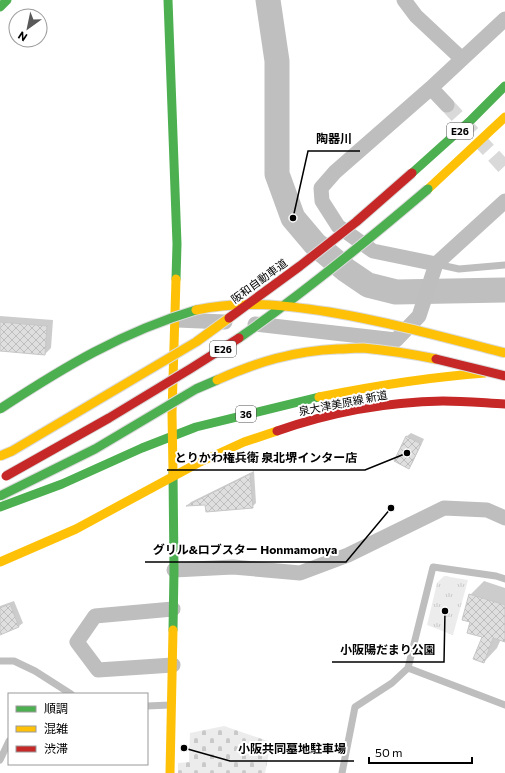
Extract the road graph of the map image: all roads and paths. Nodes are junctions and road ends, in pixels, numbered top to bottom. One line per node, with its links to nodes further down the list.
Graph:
1 (6, 0): 4 (main road)
2 (168, 0): 14 (main road)
3 (404, 0): 6 (street)
4 (0, 7)
5 (505, 19): 6 (street)
6 (462, 59): 8 (street)
7 (505, 86): 21 (main road, 阪和自動車道 / E26, bridge)
8 (431, 88): 9 (street); 12 (street)
9 (448, 105)
10 (505, 117): 23 (main road, E26, bridge)
11 (505, 201): 12 (street)
12 (436, 264): 13 (lane); 14 (street)
13 (505, 265)
14 (174, 320): 20 (main road)
15 (505, 353): 19 (main road, bridge)
16 (505, 372): 20 (main road, 泉大津美原線 新道 / 36)
17 (505, 376): 24 (main road, bridge)
18 (505, 404): 22 (main road, 泉大津美原線 新道 / 36)
19 (0, 409)
20 (173, 436): 22 (main road); 25 (main road, 泉大津美原線 新道 / 36)
21 (0, 456)
22 (174, 476): 27 (main road, 泉大津美原線 新道 / 36); 28 (main road)
23 (0, 479)
24 (0, 496)
25 (0, 507)
26 (505, 518): 28 (street)
27 (0, 562)
28 (174, 570): 30 (main road)
29 (505, 579): 33 (lane)
30 (173, 609): 32 (main road); 32 (street)
31 (0, 661): 34 (lane)
32 (173, 665): 35 (main road)
33 (408, 668): 36 (lane); 41 (lane)
34 (69, 693)
35 (172, 704): 37 (lane); 40 (main road)
36 (505, 705)
37 (148, 706)
38 (8, 743): 39 (lane)
39 (0, 760)
40 (170, 773)
41 (342, 773)

